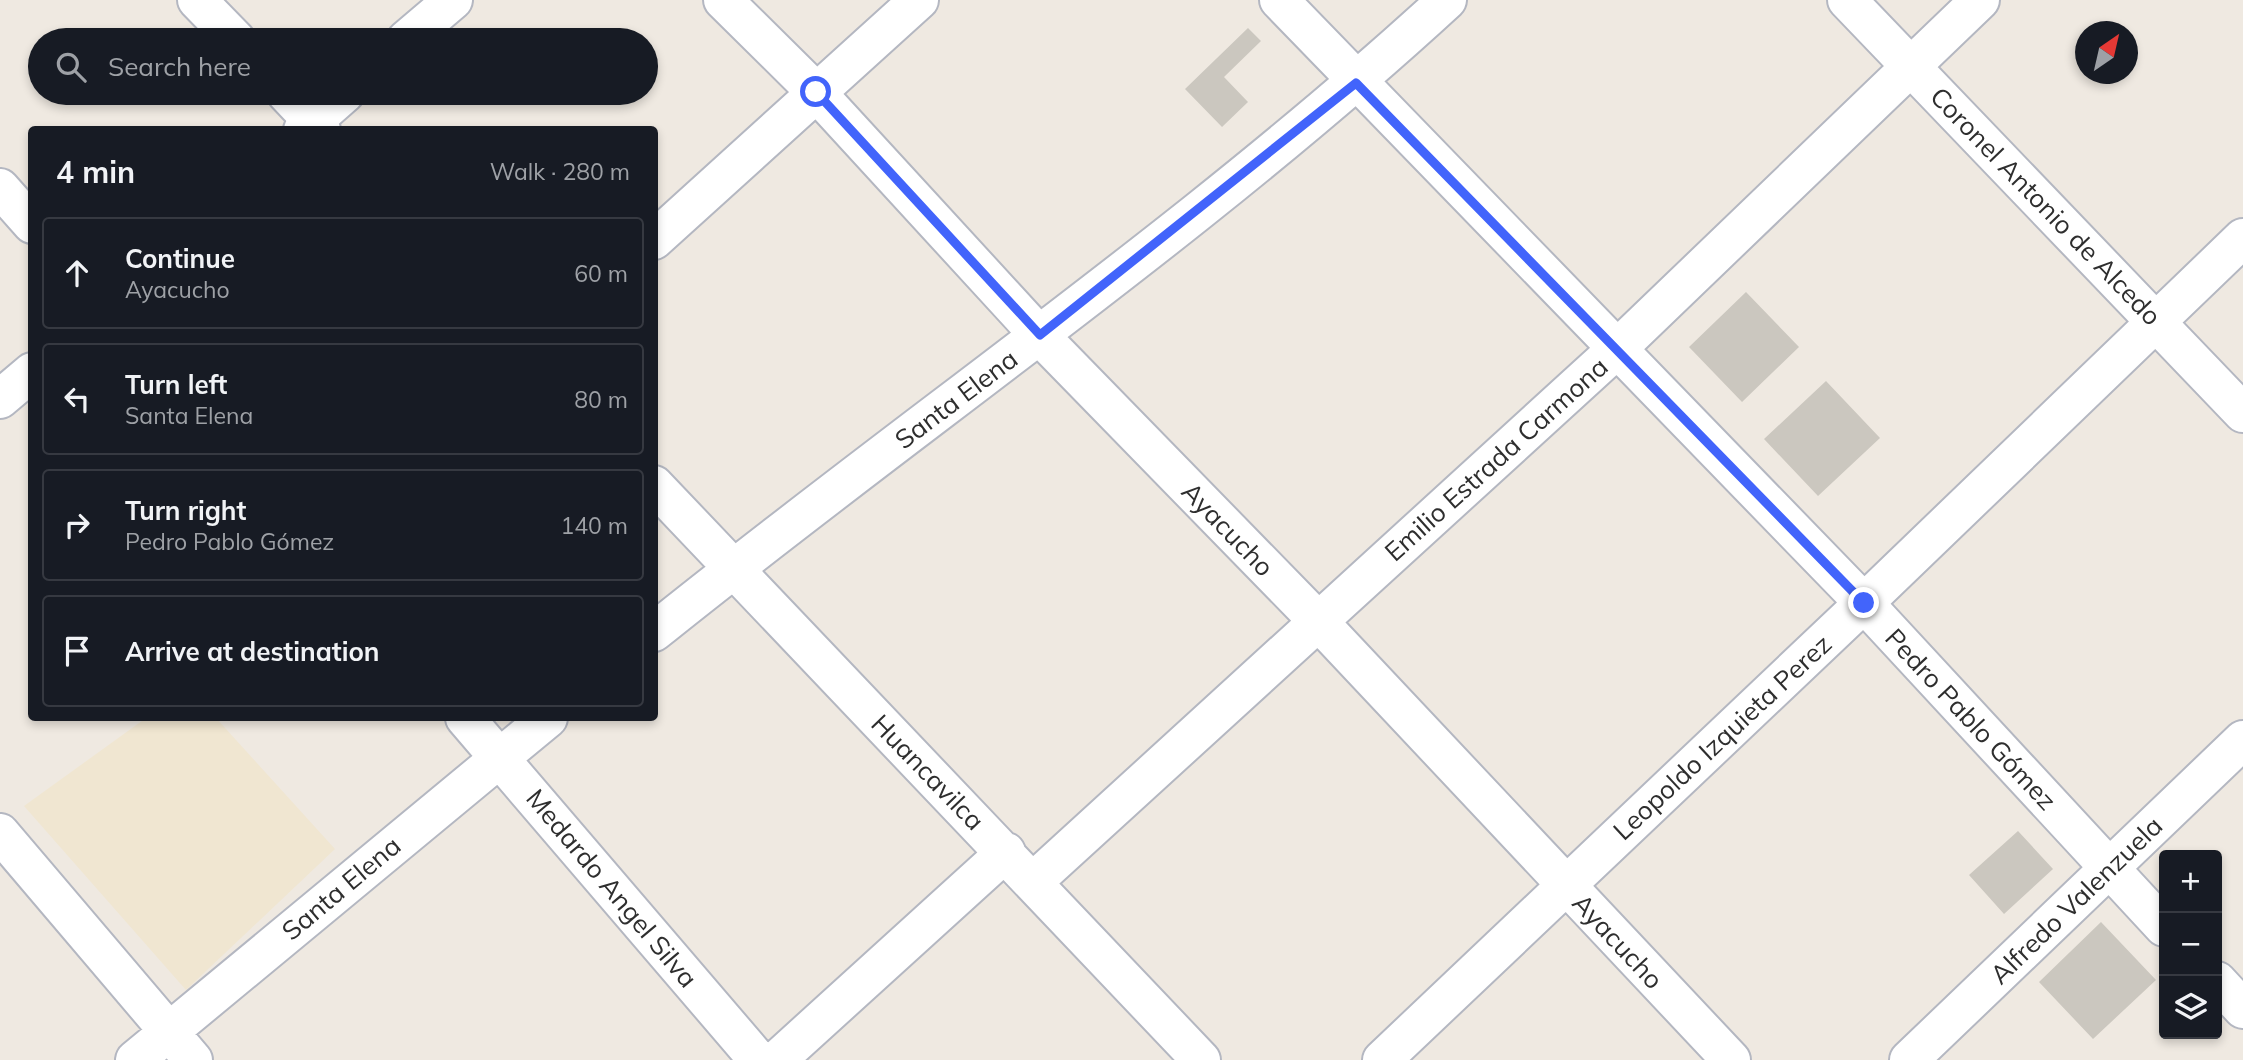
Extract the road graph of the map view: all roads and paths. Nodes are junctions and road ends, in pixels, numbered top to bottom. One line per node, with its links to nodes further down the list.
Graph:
1 (197, 0): 9 (street)
2 (453, 0): 10 (street)
3 (723, 0): 13 (street, Ayacucho)
4 (919, 0): 13 (street)
5 (1279, 0): 12 (street, Pedro Pablo Gómez)
6 (1447, 0): 12 (street, Santa Elena)
7 (1847, 0): 11 (street, Coronel Antonio de Alcedo)
8 (1980, 0): 11 (street, Emilio Estrada Carmona)
9 (224, 28)
10 (420, 28)
11 (1910, 64): 22 (street, Coronel Antonio de Alcedo); 24 (street, Emilio Estrada Carmona)
12 (1356, 83): 23 (street, Santa Elena); 24 (street, Pedro Pablo Gómez)
13 (816, 92): 20 (street); 23 (street, Ayacucho)
14 (296, 105): 16 (street)
15 (334, 105): 17 (street)
16 (312, 126)
17 (314, 126)
18 (0, 188): 19 (street)
19 (28, 220)
20 (658, 236)
21 (2243, 238): 22 (street, Leopoldo Izquieta Perez)
22 (2155, 321): 27 (street, Coronel Antonio de Alcedo); 30 (street, Leopoldo Izquieta Perez)
23 (1040, 335): 29 (street, Santa Elena); 31 (street, Ayacucho)
24 (1618, 348): 30 (street, Pedro Pablo Gómez); 31 (street, Emilio Estrada Carmona)
25 (28, 375): 26 (street)
26 (0, 399)
27 (2243, 414)
28 (658, 489): 29 (street, Huancavilca)
29 (732, 569): 32 (street, Santa Elena); 38 (street, Huancavilca)
30 (1864, 603): 39 (street, Pedro Pablo Gómez); 41 (street, Leopoldo Izquieta Perez)
31 (1318, 621): 40 (street, Emilio Estrada Carmona); 41 (street, Ayacucho)
32 (658, 629)
33 (468, 721): 36 (street, Medardo Angel Silva)
34 (544, 721): 36 (street, Santa Elena)
35 (2243, 740): 39 (street, Alfredo Valenzuela)
36 (500, 757): 45 (street, Santa Elena); 47 (street, Medardo Angel Silva)
37 (0, 833): 45 (street)
38 (1006, 852): 40 (street, Huancavilca); 48 (street)
39 (2109, 869): 42 (street, Pedro Pablo Gómez); 52 (street, Alfredo Valenzuela)
40 (1034, 881): 49 (street, Huancavilca)
41 (1564, 884): 50 (street, Leopoldo Izquieta Perez); 51 (street, Ayacucho)
42 (2159, 922)
43 (2222, 986): 44 (street)
44 (2243, 1009)
45 (181, 1046): 46 (street, Santa Elena)
46 (135, 1060)
47 (758, 1060)
48 (777, 1060)
49 (1201, 1060)
50 (1382, 1060)
51 (1731, 1060)
52 (1909, 1060)

